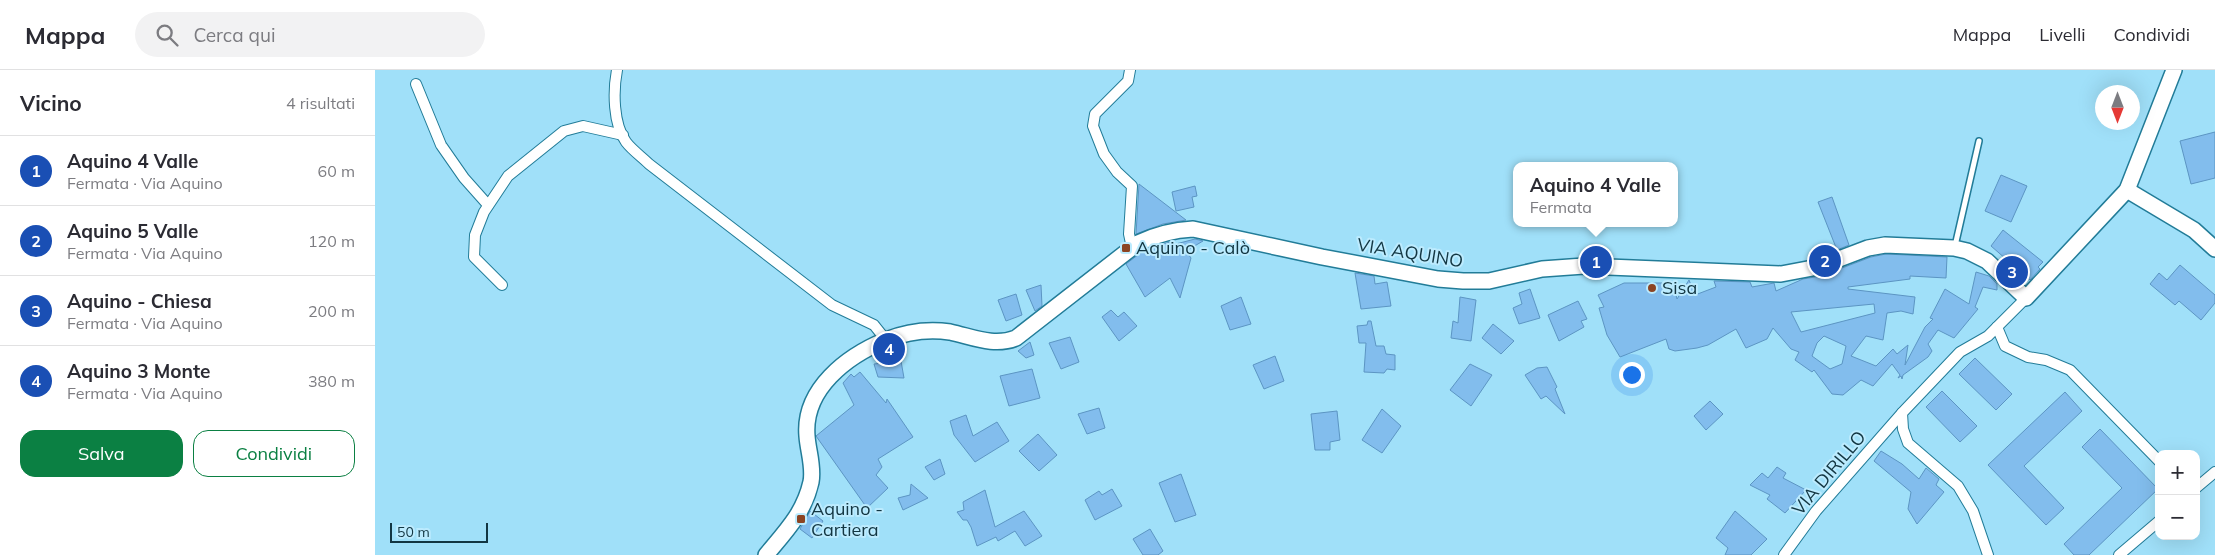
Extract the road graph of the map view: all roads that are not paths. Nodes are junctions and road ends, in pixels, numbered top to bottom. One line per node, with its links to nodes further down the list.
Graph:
1 (617, 70): 5 (street)
2 (1130, 70): 9 (street)
3 (2174, 70): 7 (street)
4 (416, 84): 8 (street)
5 (623, 135): 8 (street); 15 (street)
6 (1979, 141): 10 (lane)
7 (2127, 190): 11 (street); 13 (street)
8 (489, 205): 12 (street)
9 (1133, 248): 10 (street, VIA AQUINO); 15 (street, VIA AQUINO)
10 (1954, 248): 13 (street, VIA AQUINO)
11 (2215, 249)
12 (502, 285)
13 (2026, 298): 14 (street, VIA DIRILLO)
14 (1997, 327): 16 (street, VIA DIRILLO); 17 (street)
15 (886, 340): 21 (street, VIA AQUINO)
16 (1901, 413): 22 (street, VIA DIRILLO); 23 (street)
17 (2155, 457)
18 (2215, 472): 19 (street)
19 (2200, 485)
20 (2155, 524): 24 (street)
21 (766, 555)
22 (1784, 555)
23 (1988, 555)
24 (2119, 555)

